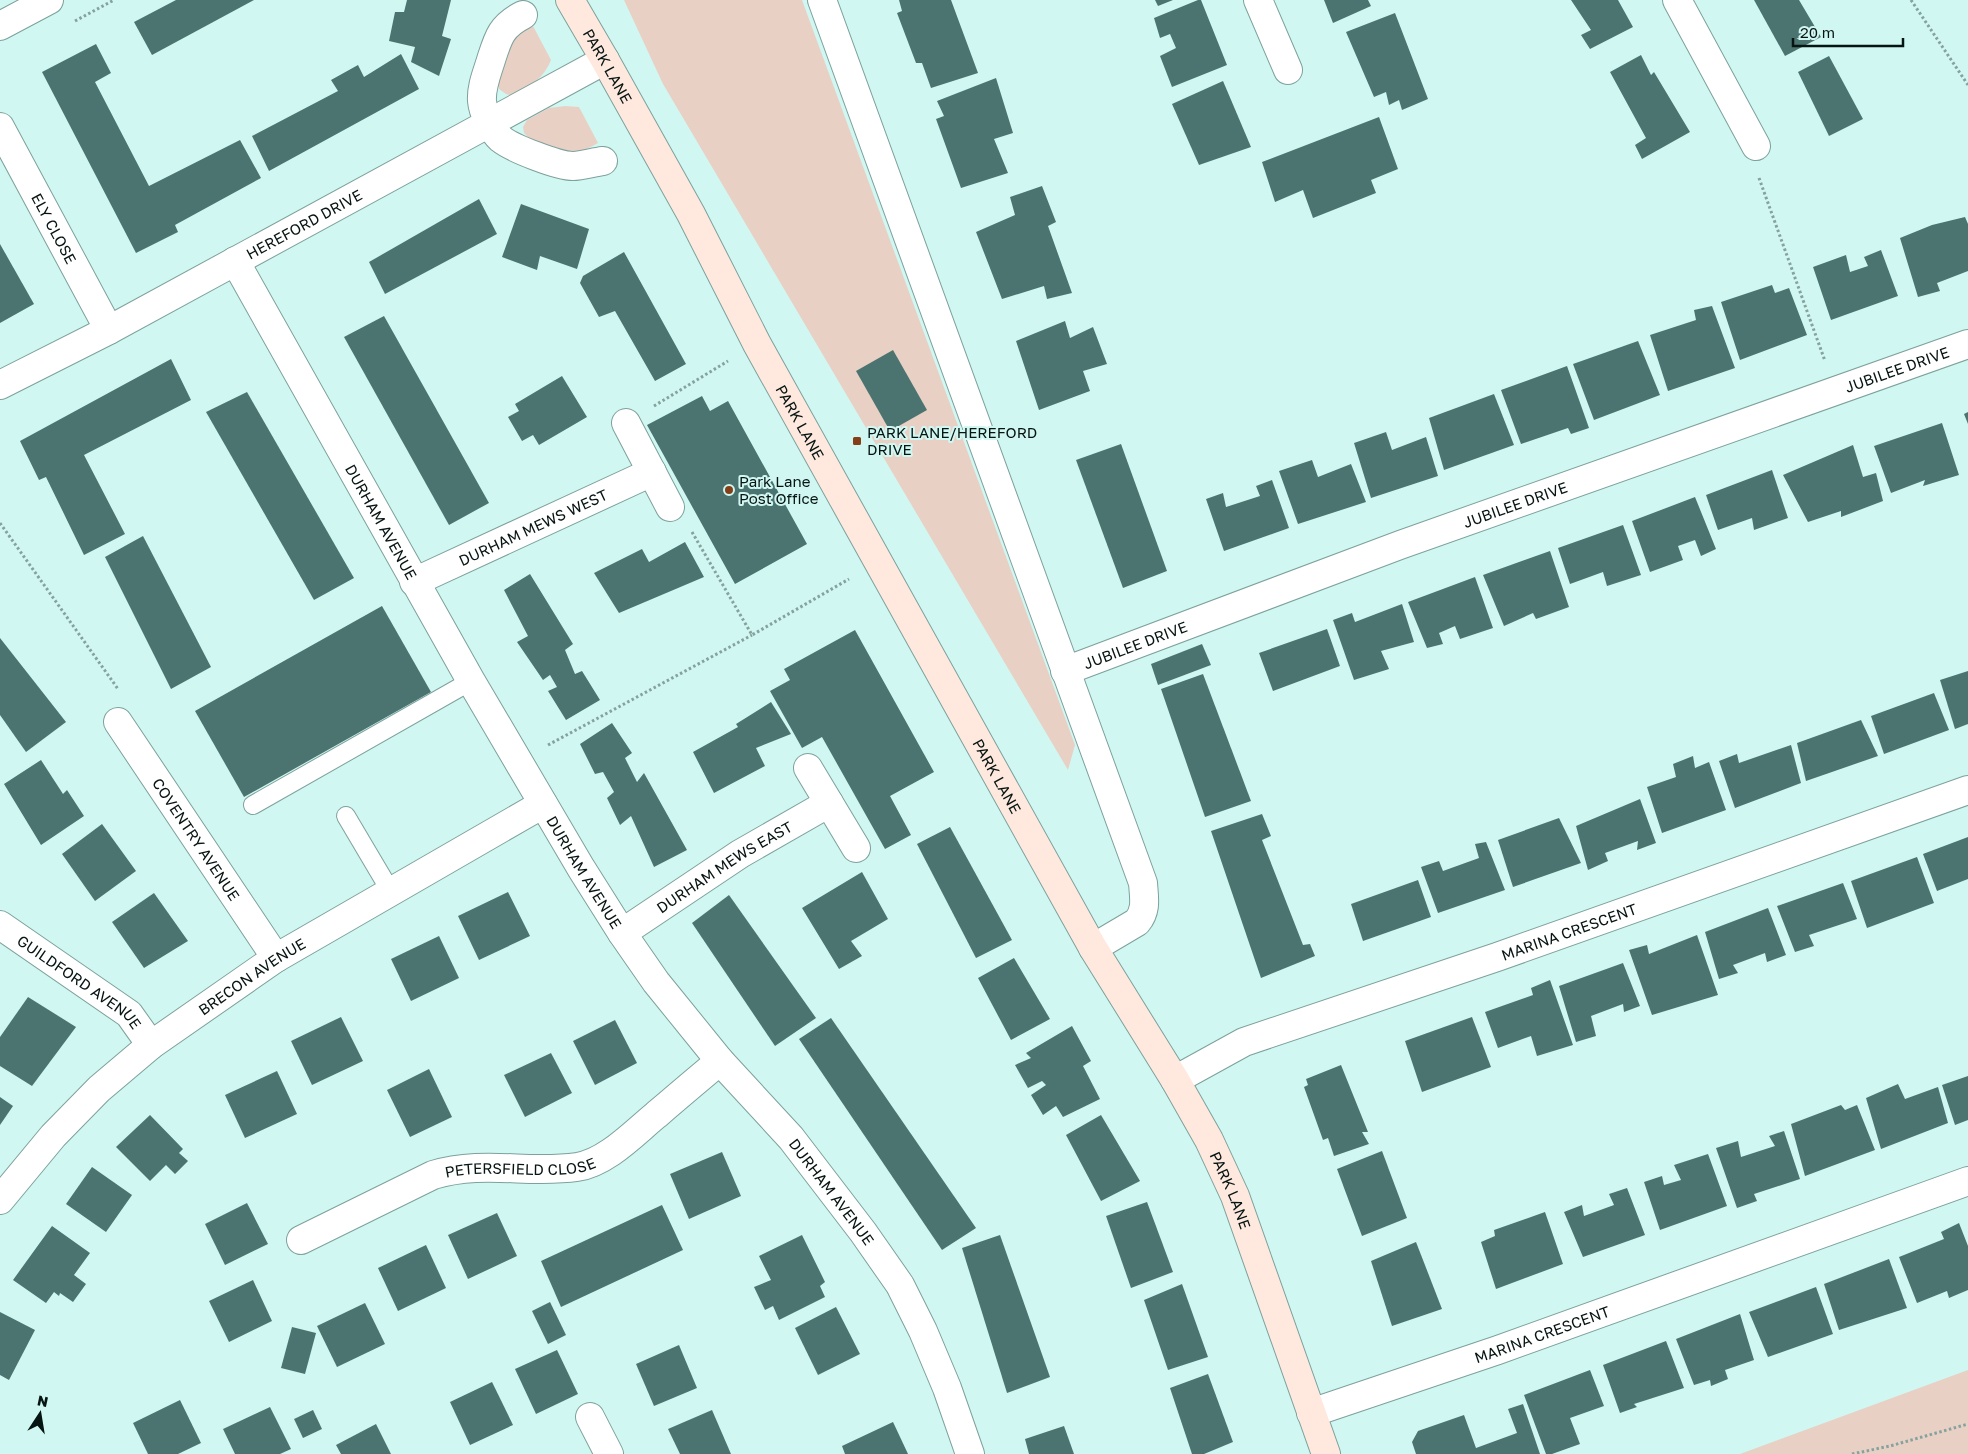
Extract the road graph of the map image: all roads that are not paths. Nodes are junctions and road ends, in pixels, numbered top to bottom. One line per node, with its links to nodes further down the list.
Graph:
1 (49, 0): 7 (street)
2 (570, 0): 8 (street, PARK LANE)
3 (822, 0): 22 (street)
4 (1258, 0): 9 (street)
5 (1677, 0): 12 (street)
6 (523, 15): 10 (street)
7 (0, 26)
8 (605, 60): 10 (street, HEREFORD DRIVE); 35 (street, PARK LANE)
9 (1288, 70)
10 (490, 123): 13 (street); 14 (street, HEREFORD DRIVE)
11 (0, 127): 15 (street, ELY CLOSE)
12 (1756, 146)
13 (603, 161)
14 (235, 262): 15 (street, HEREFORD DRIVE); 21 (street, DURHAM AVENUE)
15 (109, 330): 17 (street, HEREFORD DRIVE)
16 (1968, 344): 22 (street, JUBILEE DRIVE)
17 (0, 386)
18 (626, 423): 19 (street)
19 (652, 472): 20 (street); 21 (street, DURHAM MEWS WEST)
20 (670, 507)
21 (414, 582): 23 (street, DURHAM AVENUE)
22 (1065, 671): 35 (street)
23 (471, 681): 28 (street, DURHAM AVENUE); 29 (lane)
24 (118, 722): 36 (street, COVENTRY AVENUE)
25 (808, 768): 27 (street)
26 (1968, 790): 39 (street, MARINA CRESCENT)
27 (829, 803): 31 (street); 34 (street, DURHAM MEWS EAST)
28 (543, 804): 32 (street, BRECON AVENUE); 34 (street, DURHAM AVENUE)
29 (254, 805)
30 (346, 816): 32 (lane)
31 (856, 848)
32 (391, 892): 36 (street, BRECON AVENUE)
33 (0, 925): 37 (street, GUILDFORD AVENUE)
34 (622, 932): 38 (street, DURHAM AVENUE)
35 (1093, 948): 39 (street, PARK LANE)
36 (276, 958): 37 (street, BRECON AVENUE)
37 (150, 1045): 41 (street, BRECON AVENUE)
38 (720, 1061): 42 (street, PETERSFIELD CLOSE); 46 (street, DURHAM AVENUE)
39 (1175, 1080): 43 (street, PARK LANE)
40 (1968, 1181): 43 (street, MARINA CRESCENT)
41 (0, 1200)
42 (301, 1240)
43 (1311, 1413): 47 (street, PARK LANE)
44 (590, 1417): 45 (street)
45 (609, 1454)
46 (970, 1454)
47 (1326, 1454)

